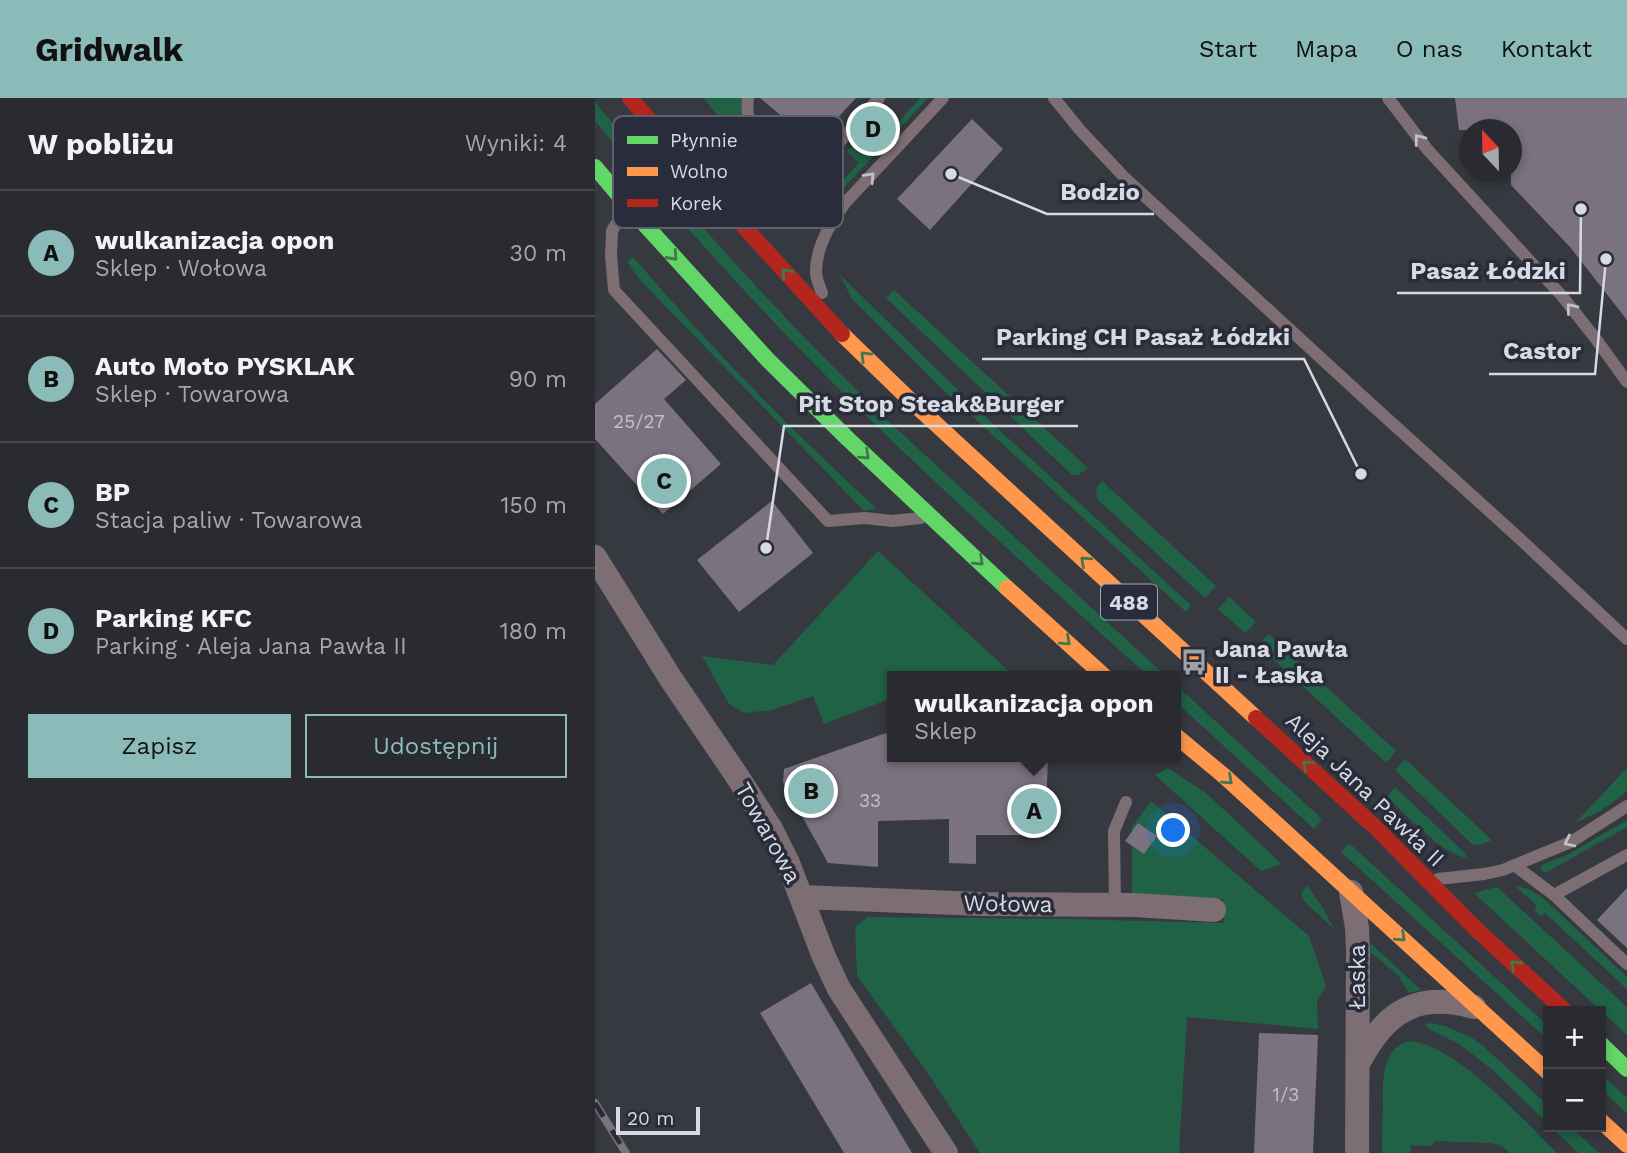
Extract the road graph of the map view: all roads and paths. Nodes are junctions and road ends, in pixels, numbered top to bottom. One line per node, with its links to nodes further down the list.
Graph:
1 (630, 98): 8 (main road, Aleja Jana Pawła II / 488, one-way to 1)
2 (748, 98): 9 (lane)
3 (879, 98): 10 (lane)
4 (943, 98): 13 (lane, one-way to 4)
5 (1044, 98): 7 (lane)
6 (1388, 98): 19 (lane, one-way to 6)
7 (1057, 102): 22 (lane)
8 (646, 116)
9 (749, 116)
10 (843, 138)
11 (595, 167): 12 (main road)
12 (613, 188)
13 (843, 206)
14 (614, 228): 20 (lane)
15 (648, 228): 20 (main road, one-way to 20)
16 (745, 228): 18 (main road, Aleja Jana Pawła II / 488, one-way to 16)
17 (829, 228): 18 (lane, one-way to 17)
18 (832, 324): 29 (main road, Aleja Jana Pawła II / 488, one-way to 18)
19 (1627, 382)
20 (930, 517): 23 (main road, one-way to 23)
21 (595, 557): 32 (street, Towarowa)
22 (1627, 639)
23 (1099, 671)
24 (1181, 740): 30 (main road, one-way to 30)
25 (1126, 802): 33 (lane)
26 (1627, 806): 28 (lane, one-way to 28)
27 (1627, 855): 31 (lane)
28 (1514, 865): 29 (lane); 31 (lane)
29 (1427, 880): 36 (main road, Aleja Jana Pawła II / 488, one-way to 29)
30 (1351, 891): 37 (main road, one-way to 37); 39 (street, Łaska)
31 (1554, 895): 35 (lane)
32 (802, 897): 33 (street, Wołowa); 44 (street, Towarowa)
33 (1115, 904): 34 (street, Wołowa)
34 (1213, 910)
35 (1627, 964)
36 (1561, 1006)
37 (1478, 1008): 39 (street, Łaska); 40 (main road)
38 (1606, 1049): 41 (main road)
39 (1359, 1063): 45 (street, Łaska)
40 (1545, 1069)
41 (1627, 1069)
42 (1606, 1126): 43 (main road)
43 (1627, 1145)
44 (946, 1153)
45 (1357, 1153)

